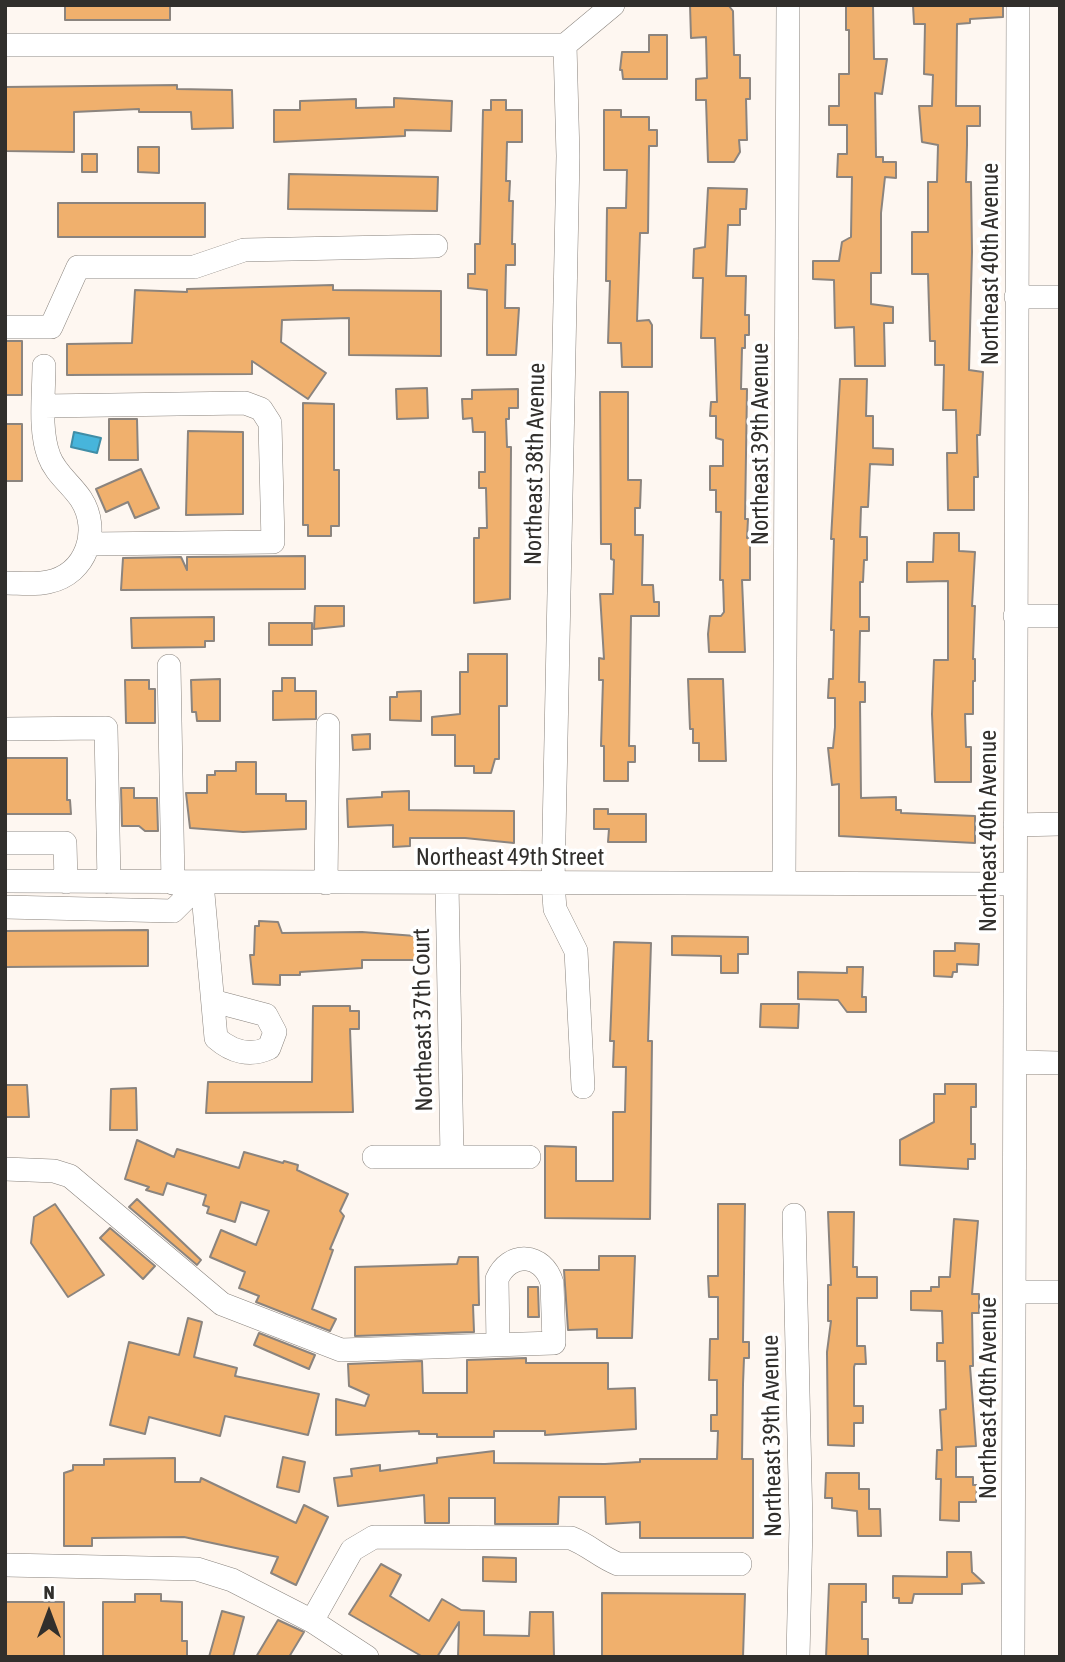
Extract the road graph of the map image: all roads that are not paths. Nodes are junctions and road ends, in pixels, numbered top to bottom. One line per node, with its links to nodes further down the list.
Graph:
1 (612, 5): 5 (street)
2 (788, 5): 29 (street, Northeast 39th Avenue)
3 (1018, 5): 8 (street, Northeast 40th Avenue)
4 (5, 45): 5 (street)
5 (565, 45): 28 (street, Northeast 38th Avenue)
6 (436, 246): 9 (street)
7 (1060, 297): 8 (street)
8 (1016, 298): 14 (street, Northeast 40th Avenue)
9 (5, 327)
10 (44, 366): 11 (street)
11 (44, 405): 12 (street); 12 (street)
12 (89, 544): 13 (street)
13 (5, 583)
14 (1014, 616): 15 (street); 20 (street, Northeast 40th Avenue)
15 (1060, 616)
16 (169, 666): 25 (street)
17 (328, 725): 26 (street)
18 (5, 729): 24 (street)
19 (1060, 824): 20 (street)
20 (1014, 825): 30 (street, Northeast 40th Avenue)
21 (5, 843): 23 (street)
22 (5, 881): 23 (street, Northeast 49th Street)
23 (66, 882): 24 (street, Northeast 49th Street)
24 (109, 882): 25 (street, Northeast 49th Street)
25 (186, 883): 26 (street, Northeast 49th Street); 31 (street); 32 (street)
26 (326, 883): 27 (street, Northeast 49th Street)
27 (447, 883): 28 (street, Northeast 49th Street); 37 (street, Northeast 37th Court)
28 (553, 883): 29 (street, Northeast 49th Street); 35 (street, Northeast 38th Avenue)
29 (784, 883): 30 (street, Northeast 49th Street)
30 (1014, 884): 33 (street, Northeast 40th Avenue)
31 (5, 907)
32 (213, 1001)
33 (1015, 1062): 34 (street); 41 (street, Northeast 40th Avenue)
34 (1060, 1063)
35 (583, 1087)
36 (374, 1157): 37 (street)
37 (452, 1157): 38 (street)
38 (529, 1157)
39 (5, 1169): 43 (street)
40 (794, 1215): 48 (street, Northeast 39th Avenue)
41 (1015, 1292): 42 (street); 49 (street, Northeast 40th Avenue)
42 (1060, 1292)
43 (498, 1345)
44 (740, 1564): 46 (street)
45 (7, 1567): 46 (street)
46 (312, 1621): 47 (street)
47 (367, 1657)
48 (798, 1657)
49 (1013, 1657)

